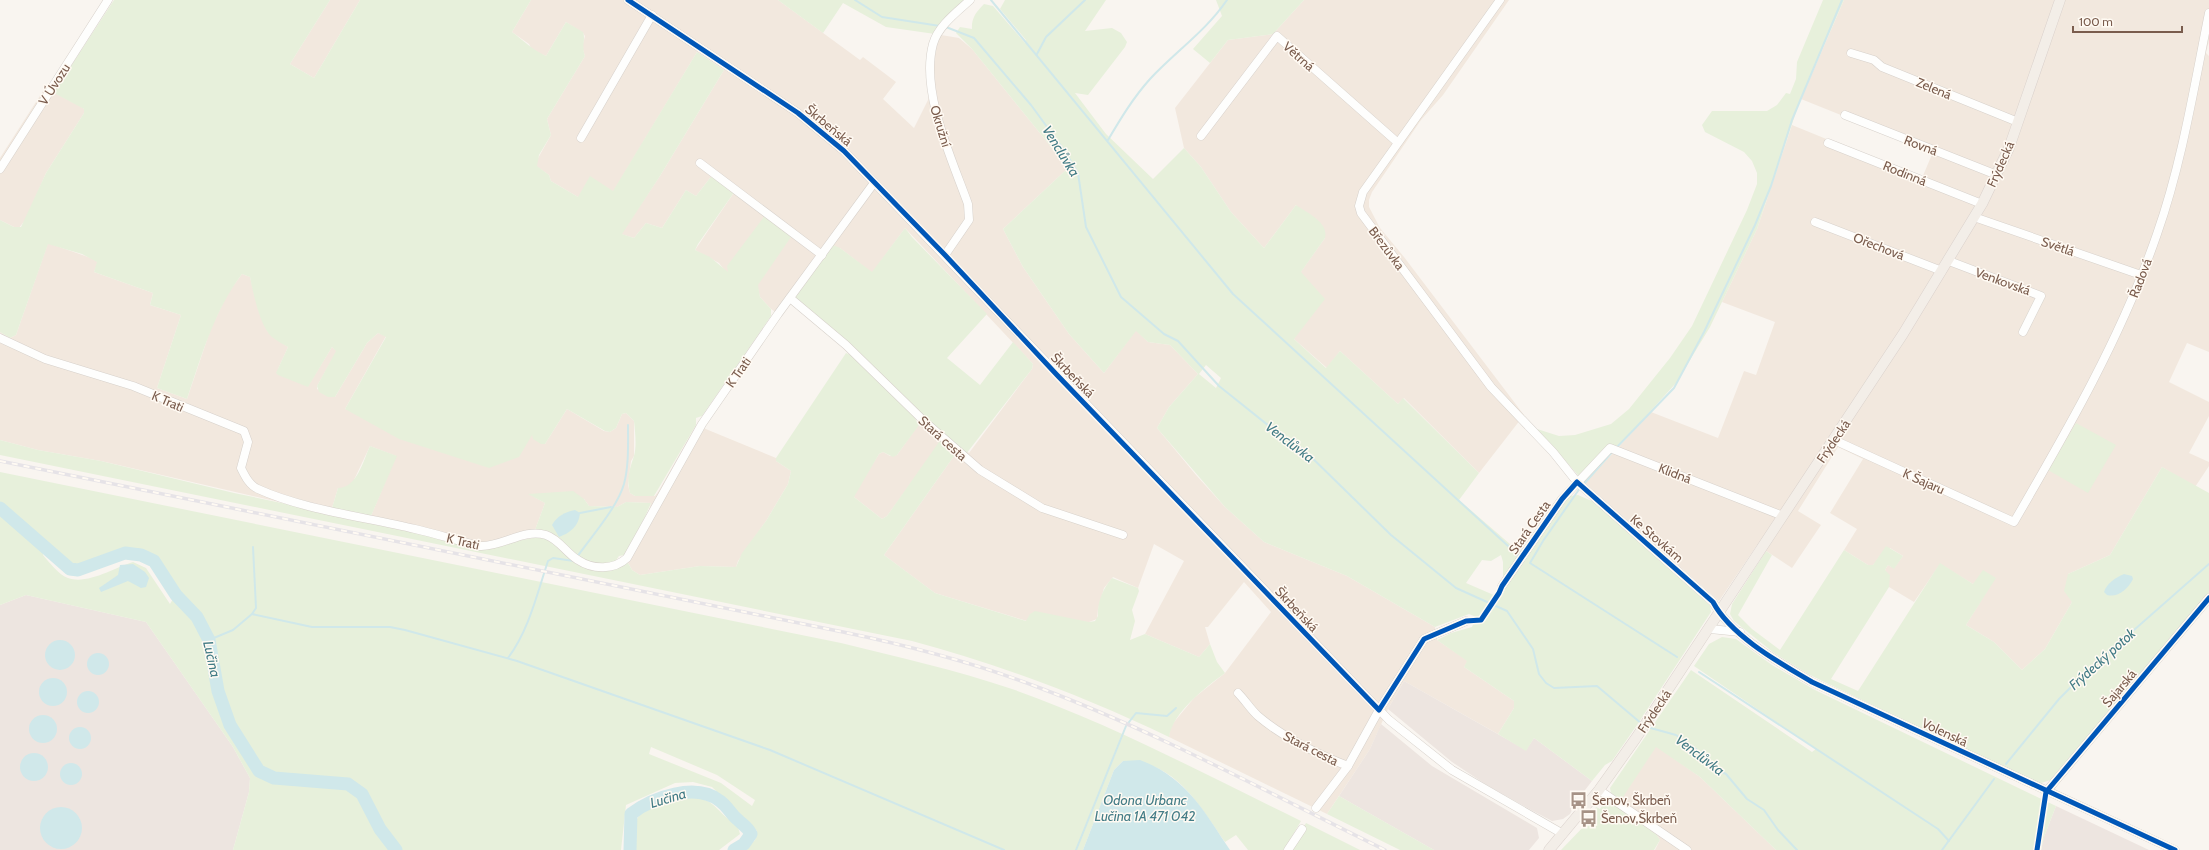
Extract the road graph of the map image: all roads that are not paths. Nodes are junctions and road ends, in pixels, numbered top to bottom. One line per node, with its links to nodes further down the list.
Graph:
1 (108, 0): 16 (street, V Úvozu)
2 (628, 0): 7 (street, Škrbeňská)
3 (970, 0): 23 (street, Okružní)
4 (1500, 0): 13 (street, Březůvka)
5 (2060, 0): 10 (main road, Frýdecká)
6 (2209, 13): 26 (street, Řadová)
7 (652, 16): 12 (street); 18 (street, Škrbeňská)
8 (1850, 53): 10 (street, Zelená)
9 (1845, 115): 17 (street, Rovná)
10 (2018, 122): 17 (main road, Frýdecká)
11 (1201, 136): 13 (street, Větrná)
12 (581, 138)
13 (1397, 142): 31 (street, Březůvka)
14 (1828, 143): 19 (street, Rodinná)
15 (700, 163): 22 (street)
16 (0, 169)
17 (1997, 175): 19 (main road, Frýdecká)
18 (874, 183): 22 (street, K Trati); 23 (street, Škrbeňská)
19 (1982, 204): 20 (main road, Frýdecká)
20 (1974, 217): 24 (main road, Frýdecká); 26 (street, Světlá)
21 (1815, 222): 25 (street, Ořechová)
22 (822, 255): 27 (street, K Trati)
23 (945, 255): 42 (street, Škrbeňská)
24 (1948, 261): 25 (main road, Frýdecká); 28 (street, Venkovská)
25 (1942, 271): 30 (main road, Frýdecká)
26 (2141, 275): 33 (street, Řadová)
27 (790, 298): 29 (street, K Trati); 34 (street, Stará cesta)
28 (2023, 332)
29 (0, 338)
30 (1834, 440): 32 (main road, Frýdecká); 33 (street, K Šajaru)
31 (1577, 482): 32 (street, Klidná); 35 (street, Stará Cesta); 37 (street, Ke Stovkám)
32 (1783, 516): 37 (main road, Frýdecká)
33 (2014, 522)
34 (1123, 535)
35 (1502, 586)
36 (2209, 598): 45 (street, Šajarská)
37 (1719, 614): 39 (main road, Frýdecká); 40 (street, Volenská)
38 (1466, 621): 42 (street)
39 (1710, 629): 40 (street); 44 (main road, Frýdecká)
40 (1740, 632): 45 (street, Volenská)
41 (1238, 693): 43 (street, Stará cesta)
42 (1379, 710): 43 (street); 48 (street, Škrbeňská)
43 (1348, 766): 46 (street, Stará cesta)
44 (1599, 790): 48 (main road, Frýdecká); 51 (street)
45 (2046, 792): 52 (street, Volenská)
46 (1316, 808)
47 (1302, 829): 49 (street)
48 (1563, 834): 50 (main road, Frýdecká)
49 (1288, 850)
50 (1549, 850)
51 (1687, 850)
52 (2175, 850)

